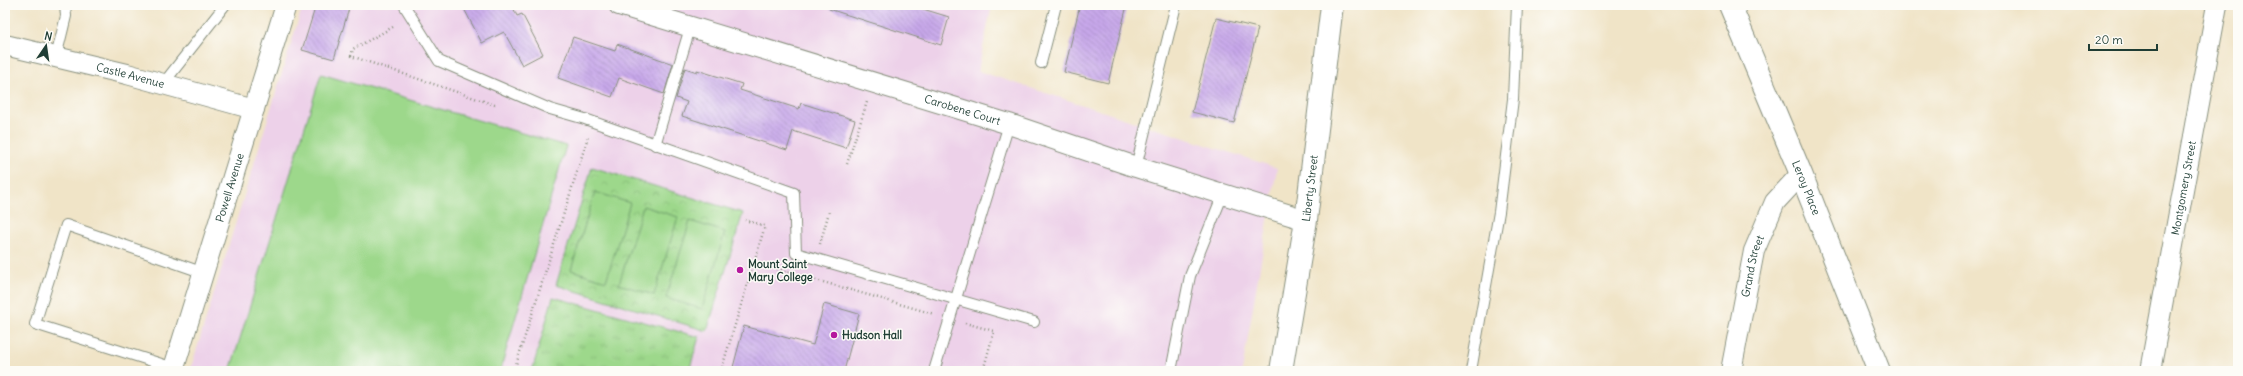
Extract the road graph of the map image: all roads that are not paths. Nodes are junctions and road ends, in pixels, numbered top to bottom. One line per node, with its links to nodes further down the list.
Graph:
1 (65, 5): 15 (lane)
2 (225, 5): 17 (lane)
3 (286, 5): 18 (street, Powell Avenue)
4 (404, 5): 20 (lane)
5 (618, 5): 12 (street, Carobene Court)
6 (1056, 5): 16 (lane)
7 (1176, 5): 21 (lane)
8 (1332, 5): 24 (street, Liberty Street)
9 (1517, 5): 32 (lane)
10 (1730, 5): 22 (street, Leroy Place)
11 (2217, 5): 35 (street, Montgomery Street)
12 (667, 12): 13 (street, Carobene Court)
13 (690, 28): 19 (street, Carobene Court); 20 (lane)
14 (5, 45): 15 (street, Castle Avenue)
15 (56, 57): 17 (street, Castle Avenue)
16 (1042, 63)
17 (163, 84): 18 (street, Castle Avenue)
18 (254, 109): 25 (street, Powell Avenue)
19 (1009, 124): 21 (street, Carobene Court); 26 (lane)
20 (655, 145): 26 (lane)
21 (1136, 167): 23 (street, Carobene Court)
22 (1801, 174): 33 (street, Grand Street); 34 (street, Leroy Place)
23 (1223, 194): 24 (street, Carobene Court); 30 (lane)
24 (1306, 220): 31 (street, Liberty Street)
25 (204, 273): 28 (street, Powell Avenue); 28 (lane)
26 (956, 301): 27 (lane); 29 (lane)
27 (1034, 322)
28 (174, 370)
29 (934, 371)
30 (1171, 371)
31 (1281, 371)
32 (1470, 371)
33 (1731, 371)
34 (1879, 371)
35 (2150, 371)

